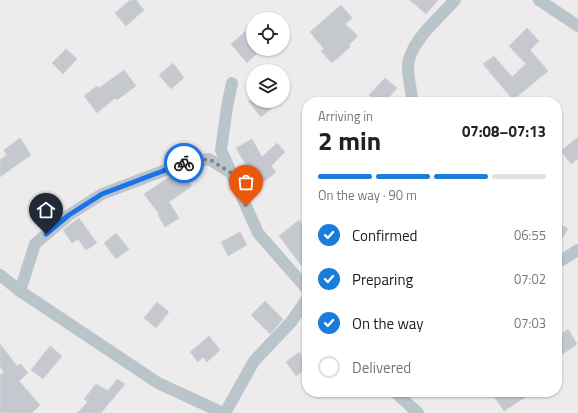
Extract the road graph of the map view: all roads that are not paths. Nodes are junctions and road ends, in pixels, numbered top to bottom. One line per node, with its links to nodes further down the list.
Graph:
1 (455, 0): 5 (street)
2 (539, 0): 3 (street)
3 (578, 26)
4 (232, 83): 6 (street)
5 (411, 97)
6 (231, 173): 10 (street); 11 (street)
7 (578, 250): 8 (street)
8 (562, 260)
9 (0, 275): 11 (street)
10 (302, 283)
11 (20, 291): 14 (street)
12 (302, 306): 14 (street)
13 (400, 397): 15 (street)
14 (224, 413)
15 (418, 413)

